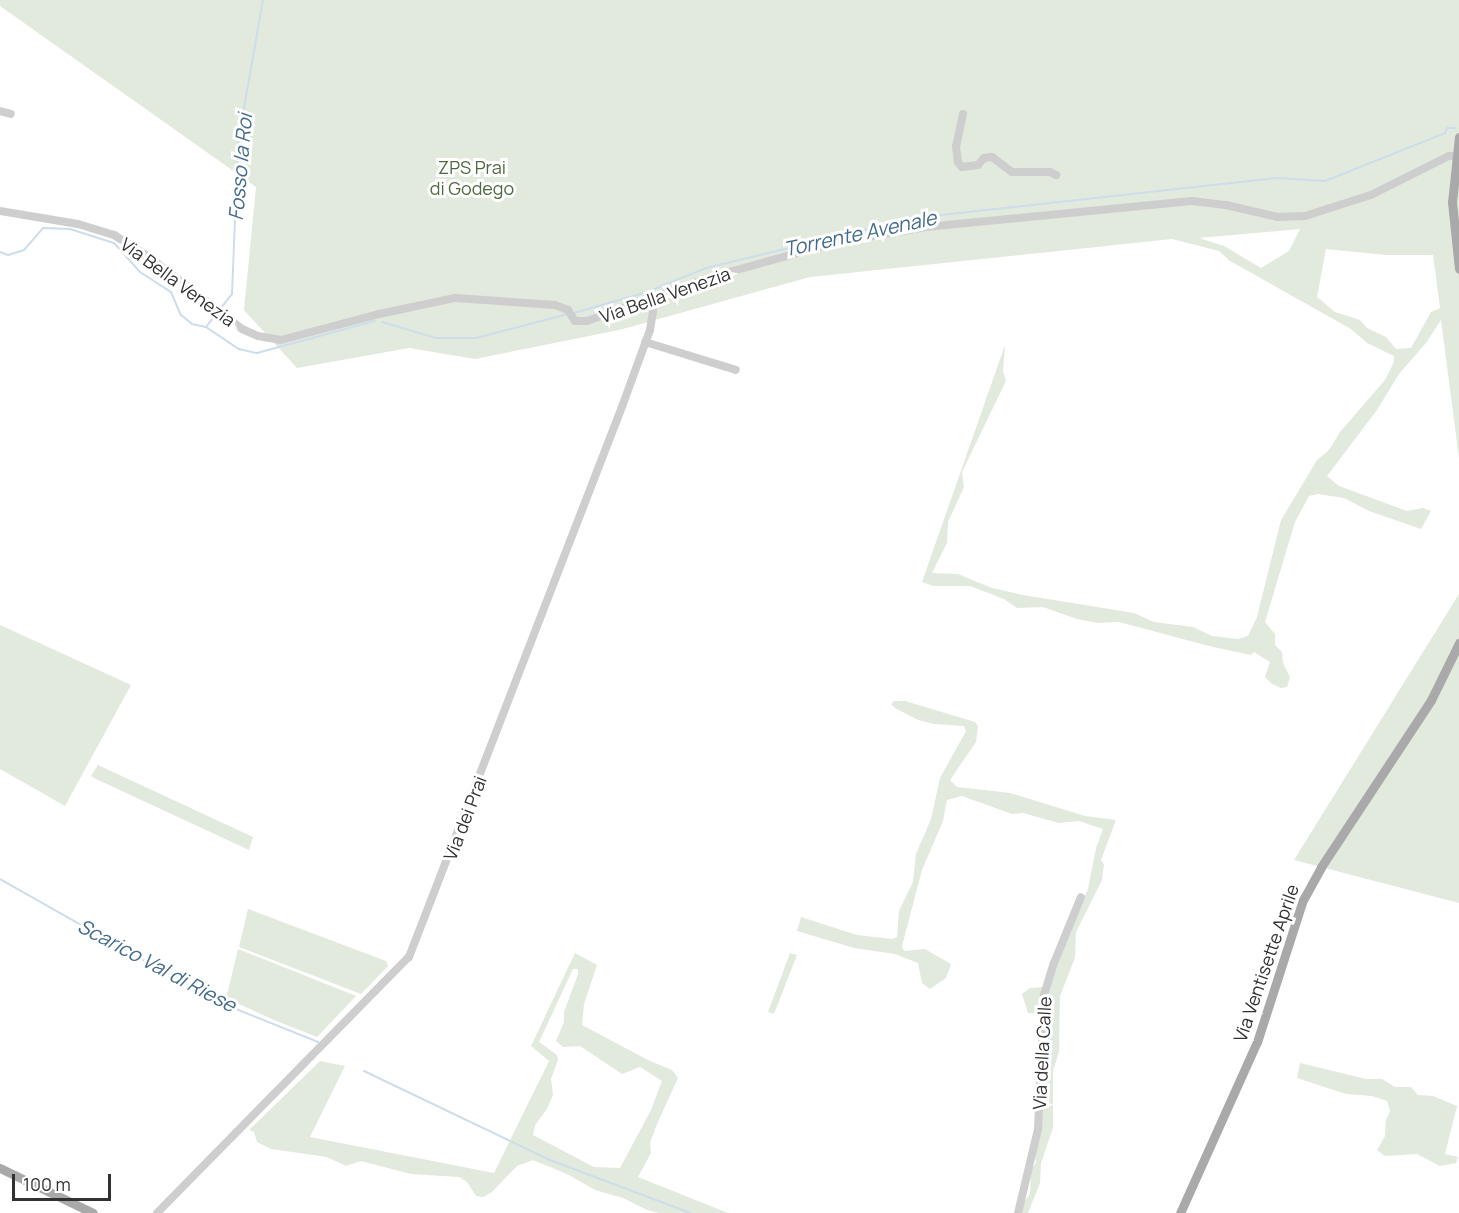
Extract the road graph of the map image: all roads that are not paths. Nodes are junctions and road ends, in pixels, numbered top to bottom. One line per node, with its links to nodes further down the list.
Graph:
1 (0, 111): 2 (street)
2 (11, 114)
3 (963, 114): 7 (street)
4 (1459, 137): 5 (main road)
5 (1459, 143): 6 (main road)
6 (1457, 156): 9 (main road); 10 (street, Via Bella Venezia)
7 (1056, 175)
8 (0, 211): 10 (street, Via Bella Venezia)
9 (1459, 269)
10 (651, 299): 11 (street, Via dei Prai)
11 (645, 342): 12 (street); 17 (street, Via dei Prai)
12 (736, 370)
13 (1459, 643): 19 (main road, Via Ventisette Aprile)
14 (1081, 897): 18 (street, Via della Calle)
15 (0, 1168): 16 (main road)
16 (93, 1213)
17 (157, 1213)
18 (1018, 1213)
19 (1180, 1213)

